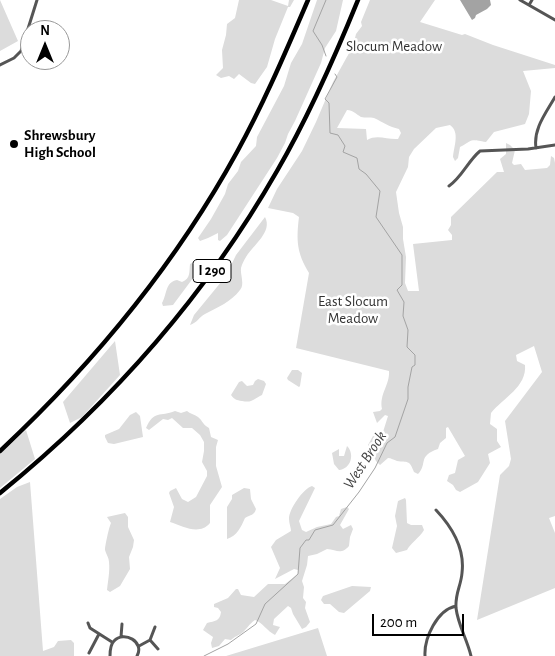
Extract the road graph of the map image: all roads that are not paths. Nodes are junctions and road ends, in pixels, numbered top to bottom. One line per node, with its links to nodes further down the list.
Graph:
1 (37, 0): 8 (street)
2 (308, 0): 13 (highway, I 290)
3 (358, 0): 14 (highway, I 290)
4 (520, 0): 6 (street)
5 (532, 0): 6 (street)
6 (529, 6): 7 (street)
7 (555, 20)
8 (0, 65)
9 (555, 97): 11 (street)
10 (555, 145): 11 (street)
11 (536, 148): 12 (street)
12 (449, 186)
13 (0, 451)
14 (0, 493)
15 (436, 510): 16 (street)
16 (456, 606): 29 (street); 30 (street)
17 (88, 624): 20 (street)
18 (122, 624): 21 (street)
19 (155, 627): 22 (street)
20 (99, 634): 23 (street); 26 (street)
21 (121, 637): 23 (street); 24 (street)
22 (150, 640): 24 (street); 25 (street)
23 (112, 642): 27 (street)
24 (139, 646): 28 (street)
25 (158, 649)
26 (89, 653)
27 (110, 656)
28 (137, 656)
29 (425, 656)
30 (471, 656)

